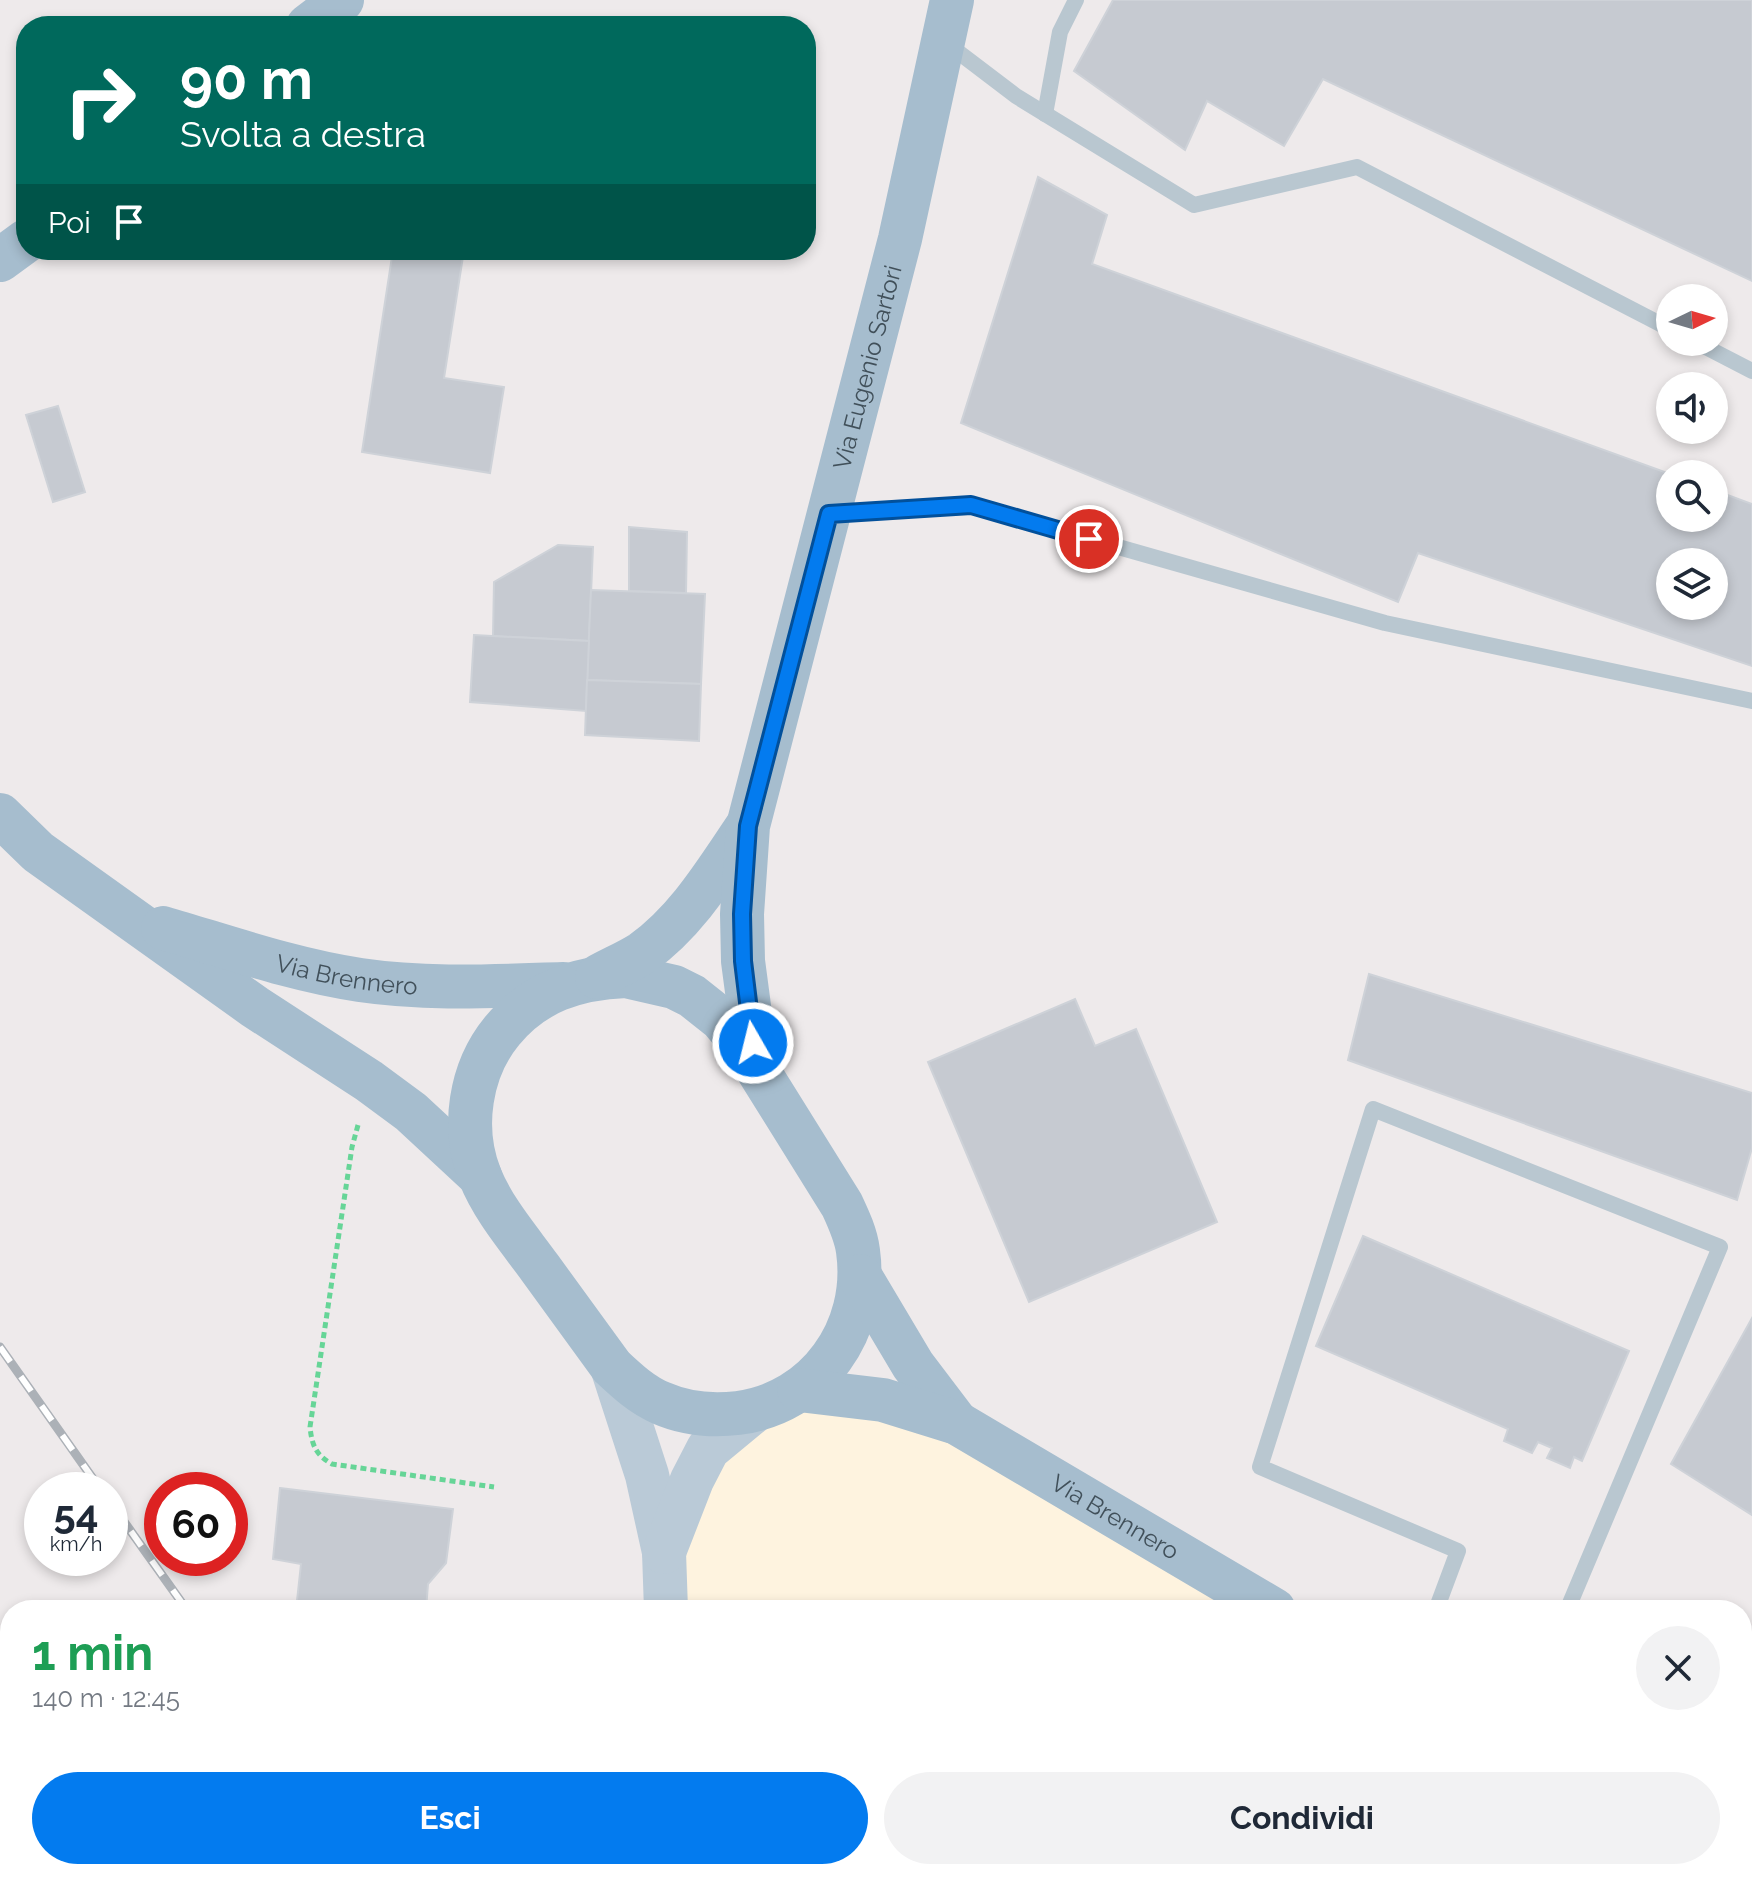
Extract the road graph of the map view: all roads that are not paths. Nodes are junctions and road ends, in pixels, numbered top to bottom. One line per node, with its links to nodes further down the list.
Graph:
1 (342, 0): 3 (main road)
2 (1076, 0): 5 (lane)
3 (321, 16)
4 (948, 20): 5 (lane); 9 (main road, Via Eugenio Sartori)
5 (1045, 114): 6 (lane)
6 (1656, 322)
7 (1723, 356): 8 (lane)
8 (1752, 371)
9 (829, 514): 10 (lane); 12 (main road, Via Eugenio Sartori)
10 (1752, 701)
11 (0, 815): 13 (main road, Via Brennero)
12 (748, 826): 14 (main road, Via Eugenio Sartori); 15 (main road, Via Eugenio Sartori)
13 (130, 918): 14 (main road, Via Brennero); 16 (main road, Via Brennero)
14 (583, 980): 15 (main road, Via Brennero); 16 (main road, Via Eugenio Sartori)
15 (758, 1070): 17 (main road, Via Brennero)
16 (480, 1176): 18 (main road)
17 (860, 1276): 19 (main road); 21 (main road, Via Brennero)
18 (612, 1367): 20 (main road); 22 (main road)
19 (799, 1390): 20 (main road); 21 (main road, Via Brennero)
20 (754, 1411): 22 (main road)
21 (957, 1423): 24 (main road, Via Brennero)
22 (664, 1552): 23 (main road)
23 (666, 1600)
24 (1257, 1600)
25 (1440, 1600): 26 (lane)
26 (1571, 1600)

